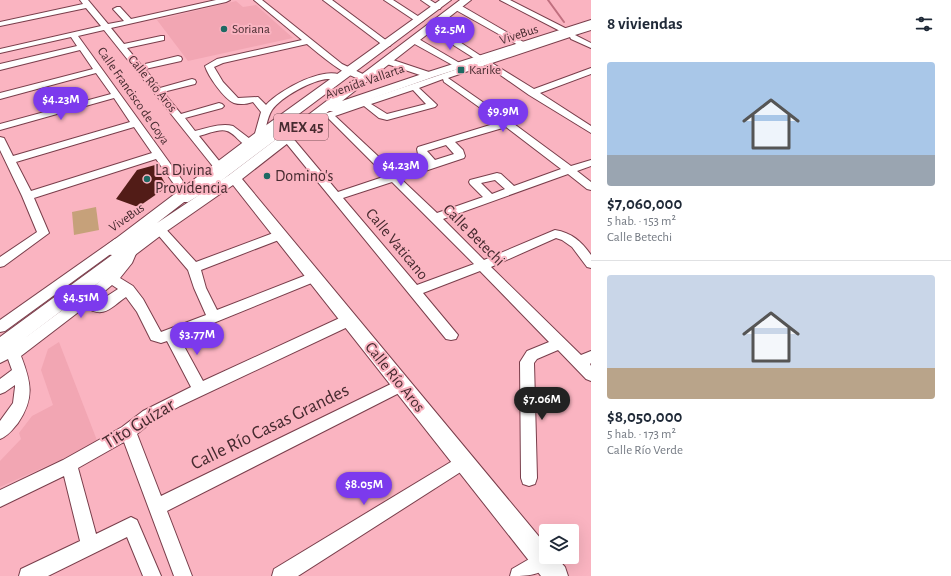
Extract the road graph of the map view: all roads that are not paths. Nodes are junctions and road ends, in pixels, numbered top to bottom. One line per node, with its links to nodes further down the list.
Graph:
1 (190, 0): 11 (street)
2 (226, 0): 11 (street)
3 (258, 0): 24 (street)
4 (327, 0): 26 (street)
5 (388, 0): 13 (street)
6 (425, 0): 10 (street)
7 (504, 0): 22 (street)
8 (86, 2): 16 (street); 17 (street, Calle Río Aros)
9 (462, 3): 18 (main road, MEX 45); 27 (street)
10 (441, 4): 13 (main road, MEX 45); 18 (main road)
11 (200, 6): 14 (street)
12 (117, 9): 14 (street)
13 (420, 20): 25 (main road); 26 (main road, MEX 45)
14 (129, 21): 17 (street)
15 (591, 23): 22 (main road, Avenida Vallarta)
16 (0, 24)
17 (105, 26): 21 (street); 30 (street, Calle Río Aros)
18 (431, 27): 25 (main road, MEX 45); 32 (street)
19 (591, 27): 56 (street, ViveBus)
20 (591, 31): 22 (main road, Avenida Vallarta)
21 (73, 34): 29 (street, Calle Francisco de Goya); 31 (street)
22 (569, 34): 27 (main road, Avenida Vallarta); 28 (street); 36 (main road, Avenida Vallarta)
23 (161, 38): 30 (street)
24 (308, 41): 41 (street); 53 (street)
25 (412, 41): 34 (main road, MEX 45); 35 (street)
26 (387, 44): 41 (main road, MEX 45)
27 (522, 44): 32 (main road, Avenida Vallarta)
28 (591, 46)
29 (82, 47): 37 (street); 39 (street, Calle Francisco de Goya)
30 (122, 47): 38 (street, Calle Río Aros)
31 (1, 50)
32 (480, 58): 35 (main road, Avenida Vallarta)
33 (178, 59): 38 (street)
34 (387, 61): 42 (street); 43 (main road, MEX 45)
35 (459, 65): 42 (main road, Avenida Vallarta)
36 (490, 65): 44 (main road, Avenida Vallarta); 48 (street)
37 (0, 67)
38 (139, 68): 47 (street, Calle Río Aros)
39 (98, 70): 49 (street, Calle Francisco de Goya); 50 (street)
40 (591, 71): 48 (street)
41 (345, 75): 43 (street); 53 (street); 54 (main road); 62 (main road, MEX 45)
42 (429, 75): 54 (main road, Avenida Vallarta)
43 (365, 77): 54 (main road, MEX 45)
44 (447, 80): 46 (main road, Avenida Vallarta); 58 (street)
45 (192, 82): 47 (street)
46 (417, 90): 52 (main road, Avenida Vallarta); 52 (street)
47 (158, 91): 55 (street, Calle Río Aros)
48 (532, 93): 60 (street)
49 (116, 95): 57 (street, Calle Francisco de Goya); 59 (street)
50 (0, 96)
51 (219, 106): 55 (street)
52 (369, 106): 54 (main road, Avenida Vallarta)
53 (266, 111): 62 (street)
54 (324, 114): 56 (main road, MEX 45); 62 (main road, Avenida Vallarta); 63 (main road, Avenida Vallarta); 72 (street, Calle Betechi)
55 (179, 117): 61 (street, Calle Río Aros)
56 (307, 122): 63 (main road, MEX 45); 80 (street, ViveBus)
57 (136, 123): 66 (street, Calle Francisco de Goya); 67 (street)
58 (508, 123): 65 (street); 70 (street)
59 (0, 127)
60 (589, 127)
61 (193, 135): 62 (street); 71 (street, Calle Río Aros)
62 (257, 138): 71 (main road, MEX 45)
63 (287, 138): 71 (main road, MEX 45); 77 (street, Calle Vaticano)
64 (0, 140): 67 (street)
65 (448, 141): 69 (street); 69 (street)
66 (158, 155): 75 (street, Calle Francisco de Goya); 76 (street)
67 (10, 160): 76 (street)
68 (591, 163): 70 (street)
69 (434, 165): 72 (street)
70 (569, 170): 73 (street); 74 (street)
71 (227, 172): 75 (main road, MEX 45); 80 (main road, MEX 45); 81 (main road, Calle Río Aros)
72 (392, 178): 77 (street); 79 (street, Calle Betechi)
73 (591, 187)
74 (512, 190): 78 (street); 78 (street)
75 (186, 192): 80 (main road, MEX 45)
76 (28, 196): 83 (street)
77 (336, 196): 91 (street, Calle Vaticano)
78 (490, 198): 79 (street)
79 (435, 218): 85 (street, Calle Betechi)
80 (155, 224): 82 (main road, MEX 45); 86 (street); 90 (main road, MEX 45); 94 (street); 95 (street, ViveBus)
81 (280, 235): 86 (street); 87 (main road, Calle Río Aros)
82 (131, 251): 88 (street); 90 (main road, MEX 45); 100 (street)
83 (0, 263)
84 (591, 264): 85 (street)
85 (482, 266): 91 (street); 99 (street, Calle Betechi)
86 (194, 268): 92 (street)
87 (314, 277): 92 (street); 93 (main road, Calle Río Aros)
88 (112, 278): 89 (street); 90 (street)
89 (128, 289): 90 (street); 97 (street)
90 (78, 290): 96 (main road, MEX 45); 100 (main road, MEX 45)
91 (415, 291): 98 (street, Calle Vaticano)
92 (214, 318): 97 (street)
93 (349, 320): 105 (main road, Calle Río Aros); 107 (street, Tito Guízar)
94 (0, 321)
95 (0, 327)
96 (0, 334)
97 (171, 335): 107 (street)
98 (451, 335)
99 (559, 344): 101 (street, Calle Betechi); 112 (street)
100 (4, 353): 102 (street); 103 (street)
101 (584, 360): 104 (street, Calle Betechi)
102 (0, 364)
103 (20, 372): 106 (street); 108 (street)
104 (591, 375)
105 (402, 385): 110 (main road, Calle Río Aros); 114 (street, Calle Río Casas Grandes)
106 (0, 388)
107 (200, 388): 109 (street, Tito Guízar)
108 (0, 432)
109 (128, 432): 111 (street, Tito Guízar); 114 (street)
110 (464, 461): 116 (main road, Calle Río Aros); 122 (street)
111 (69, 465): 113 (street, Tito Guízar); 115 (street)
112 (529, 478)
113 (0, 499)
114 (157, 507): 121 (street)
115 (90, 544): 119 (street); 120 (street)
116 (539, 555)
117 (539, 563): 123 (street)
118 (546, 564): 124 (main road, Calle Río Aros)
119 (28, 576)
120 (152, 576)
121 (183, 576)
122 (280, 576)
123 (519, 576)
124 (556, 576)

